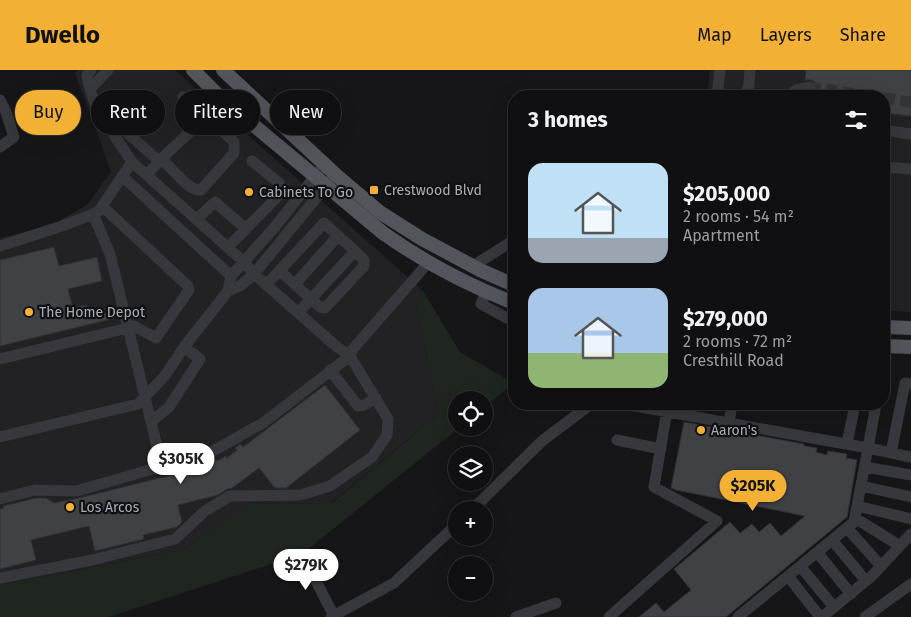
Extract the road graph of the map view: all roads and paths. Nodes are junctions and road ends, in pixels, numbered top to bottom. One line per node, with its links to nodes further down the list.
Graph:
1 (91, 70): 8 (street)
2 (108, 70): 8 (street)
3 (193, 70): 30 (main road)
4 (223, 70): 24 (main road)
5 (720, 70): 9 (street)
6 (750, 70): 10 (street)
7 (810, 87): 11 (street)
8 (90, 89): 12 (street)
9 (718, 90)
10 (747, 90)
11 (796, 90)
12 (91, 92)
13 (0, 100): 20 (street)
14 (890, 131): 15 (street)
15 (911, 134)
16 (114, 135): 23 (street)
17 (130, 135): 21 (street)
18 (186, 135): 21 (street)
19 (226, 135): 21 (street)
20 (0, 147)
21 (160, 160): 27 (street)
22 (252, 161): 34 (street)
23 (132, 162): 27 (street); 29 (street)
24 (324, 164): 28 (main road); 30 (street)
25 (890, 167): 26 (street)
26 (911, 169)
27 (147, 175): 33 (street)
28 (336, 175): 31 (street); 42 (main road)
29 (122, 176): 32 (street); 45 (street)
30 (315, 176): 31 (main road); 40 (street)
31 (326, 186): 41 (main road); 44 (street)
32 (98, 210): 37 (street); 56 (street); 56 (street)
33 (197, 219): 34 (street); 38 (street)
34 (246, 229): 38 (street)
35 (338, 236): 39 (street); 43 (street); 48 (street)
36 (508, 244): 42 (street)
37 (0, 246)
38 (228, 247): 40 (street)
39 (355, 251): 52 (street); 52 (street)
40 (243, 261): 44 (street); 45 (street)
41 (428, 263): 51 (main road); 64 (street)
42 (473, 266): 46 (main road)
43 (280, 270): 48 (street); 49 (street)
44 (254, 274): 49 (street); 50 (street)
45 (231, 276): 50 (street)
46 (494, 277): 47 (main road); 51 (main road)
47 (508, 283)
48 (295, 284): 52 (street)
49 (266, 285): 54 (street)
50 (228, 291): 62 (street)
51 (486, 292): 53 (main road); 55 (street)
52 (310, 299): 54 (street)
53 (508, 301)
54 (298, 313): 64 (street)
55 (508, 319)
56 (128, 327): 65 (street); 68 (street)
57 (890, 327): 58 (main road)
58 (911, 328)
59 (911, 336): 60 (main road)
60 (890, 344)
61 (890, 346): 63 (main road)
62 (184, 347): 68 (street); 76 (street)
63 (911, 347)
64 (350, 356): 66 (street); 69 (street)
65 (0, 359)
66 (330, 370): 69 (street); 85 (street)
67 (908, 384): 83 (street)
68 (146, 395): 76 (street); 78 (street)
69 (376, 398): 105 (street)
70 (583, 410): 91 (street)
71 (668, 410): 82 (street)
72 (676, 410): 77 (street)
73 (731, 410): 77 (street)
74 (854, 410): 80 (street)
75 (875, 410): 81 (street)
76 (152, 420): 85 (street)
77 (729, 423): 80 (street)
78 (0, 437)
79 (617, 440): 82 (street)
80 (847, 444): 81 (street)
81 (868, 448): 83 (street); 86 (street)
82 (661, 449): 113 (street)
83 (891, 453): 84 (street)
84 (911, 457)
85 (162, 466): 90 (street)
86 (865, 466): 87 (street); 88 (street)
87 (911, 475)
88 (861, 486): 89 (street); 92 (street)
89 (911, 497)
90 (0, 499)
91 (481, 501)
92 (857, 506): 93 (street); 94 (street)
93 (855, 518): 95 (street); 99 (street)
94 (911, 519)
95 (847, 528): 98 (street); 103 (street)
96 (448, 532): 111 (street)
97 (911, 534): 99 (street)
98 (832, 540): 100 (street); 106 (street)
99 (900, 546): 103 (street)
100 (817, 552): 102 (street); 108 (street)
101 (302, 554): 111 (street)
102 (800, 566): 104 (street); 110 (street)
103 (881, 566): 106 (street)
104 (788, 576): 114 (street); 115 (street)
105 (0, 578)
106 (866, 581): 108 (street)
107 (911, 584): 116 (street)
108 (851, 594): 110 (street)
109 (556, 603): 112 (street)
110 (834, 607): 115 (street)
111 (333, 616)
112 (516, 617)
113 (609, 617)
114 (738, 617)
115 (821, 617)
116 (865, 617)

